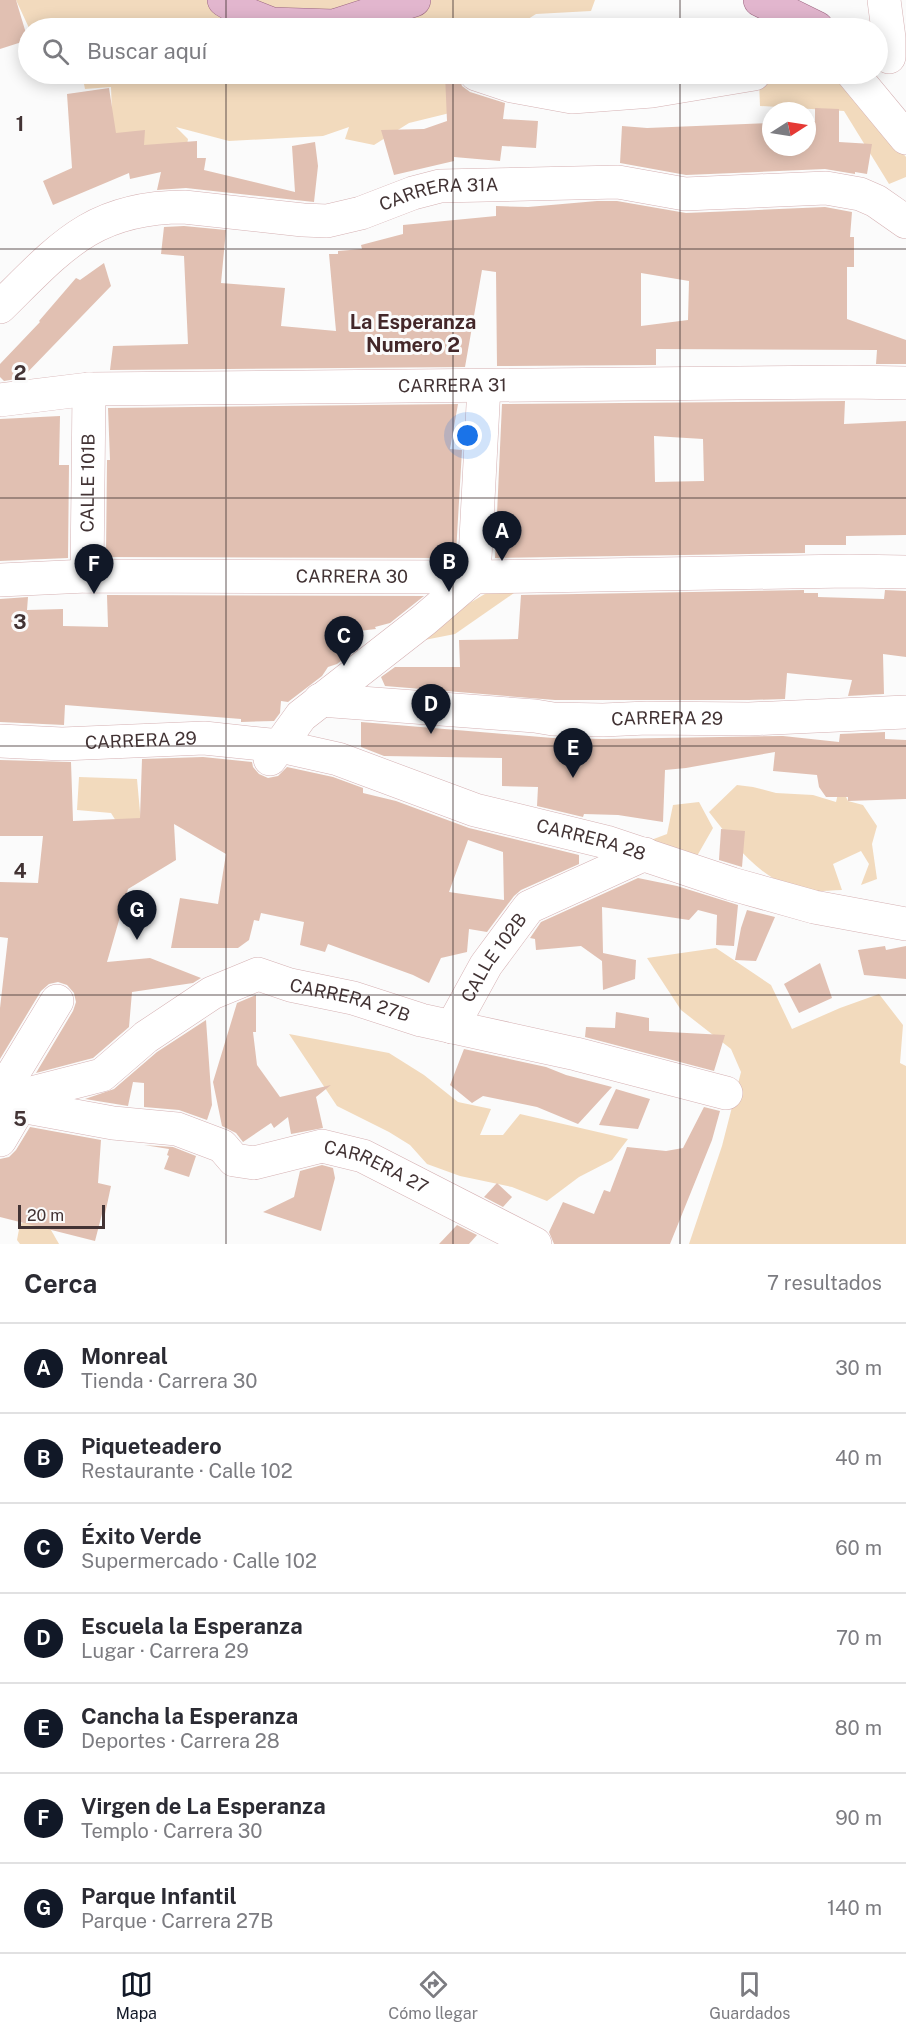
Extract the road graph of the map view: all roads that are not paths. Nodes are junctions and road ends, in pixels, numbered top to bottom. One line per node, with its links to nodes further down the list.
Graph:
1 (224, 0): 5 (main road)
2 (414, 0): 6 (main road)
3 (760, 0): 7 (main road)
4 (884, 0): 8 (street)
5 (257, 18)
6 (359, 18)
7 (797, 18)
8 (886, 18)
9 (888, 30): 10 (street)
10 (891, 58)
11 (506, 84): 12 (street)
12 (694, 84)
13 (861, 84): 14 (street)
14 (906, 138)
15 (906, 222): 16 (street, CARRERA 31A)
16 (0, 307)
17 (906, 383): 18 (street, CARRERA 31)
18 (484, 386): 19 (street, CARRERA 31); 23 (street)
19 (89, 389): 20 (street, CARRERA 31); 22 (street, CALLE 101B)
20 (0, 400)
21 (906, 572): 23 (street, CARRERA 30)
22 (87, 576): 23 (street, CARRERA 30); 24 (street, CARRERA 30)
23 (474, 577): 25 (street)
24 (0, 580)
25 (320, 700): 26 (street, CARRERA 29); 28 (street)
26 (906, 712)
27 (0, 741): 28 (street, CARRERA 29)
28 (275, 753): 29 (street, CARRERA 28)
29 (645, 854): 30 (street, CARRERA 28); 32 (street, CALLE 102B)
30 (906, 924)
31 (57, 1001): 34 (street)
32 (452, 1027): 33 (street, CARRERA 27B); 34 (street, CARRERA 27B)
33 (726, 1093)
34 (5, 1101): 35 (street); 36 (street, CARRERA 27)
35 (0, 1140)
36 (536, 1244)

